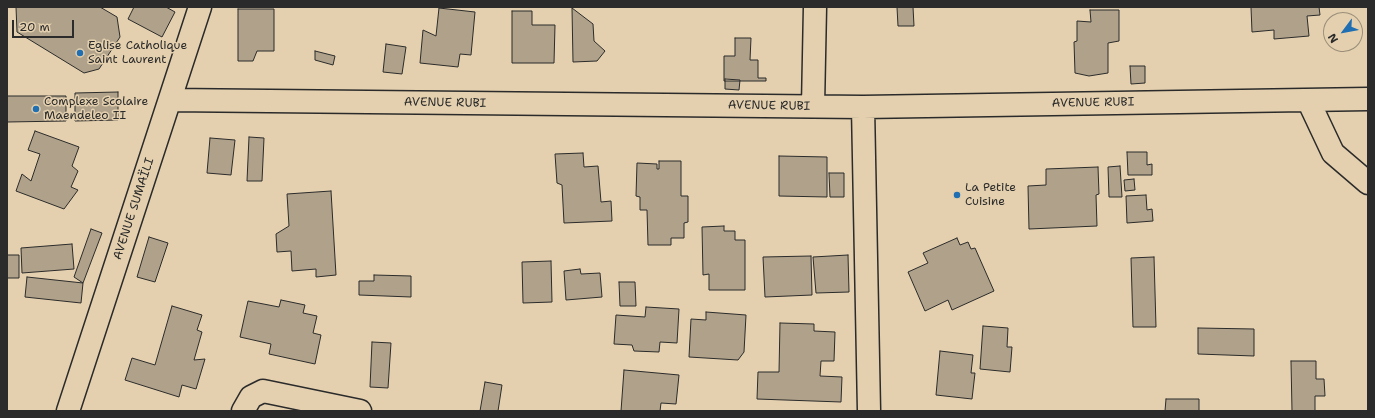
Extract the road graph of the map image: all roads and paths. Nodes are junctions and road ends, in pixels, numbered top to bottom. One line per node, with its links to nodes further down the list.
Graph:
1 (200, 7): 4 (street, AVENUE SUMAÏLI)
2 (815, 7): 6 (street)
3 (1368, 99): 5 (street, AVENUE RUBI)
4 (170, 100): 6 (street, AVENUE RUBI); 9 (street, AVENUE SUMAÏLI)
5 (1308, 100): 7 (street, AVENUE RUBI); 8 (street)
6 (812, 106): 7 (street, AVENUE RUBI)
7 (863, 106): 12 (street)
8 (1368, 183)
9 (74, 409)
10 (348, 410): 11 (street)
11 (244, 411)
12 (869, 411)

